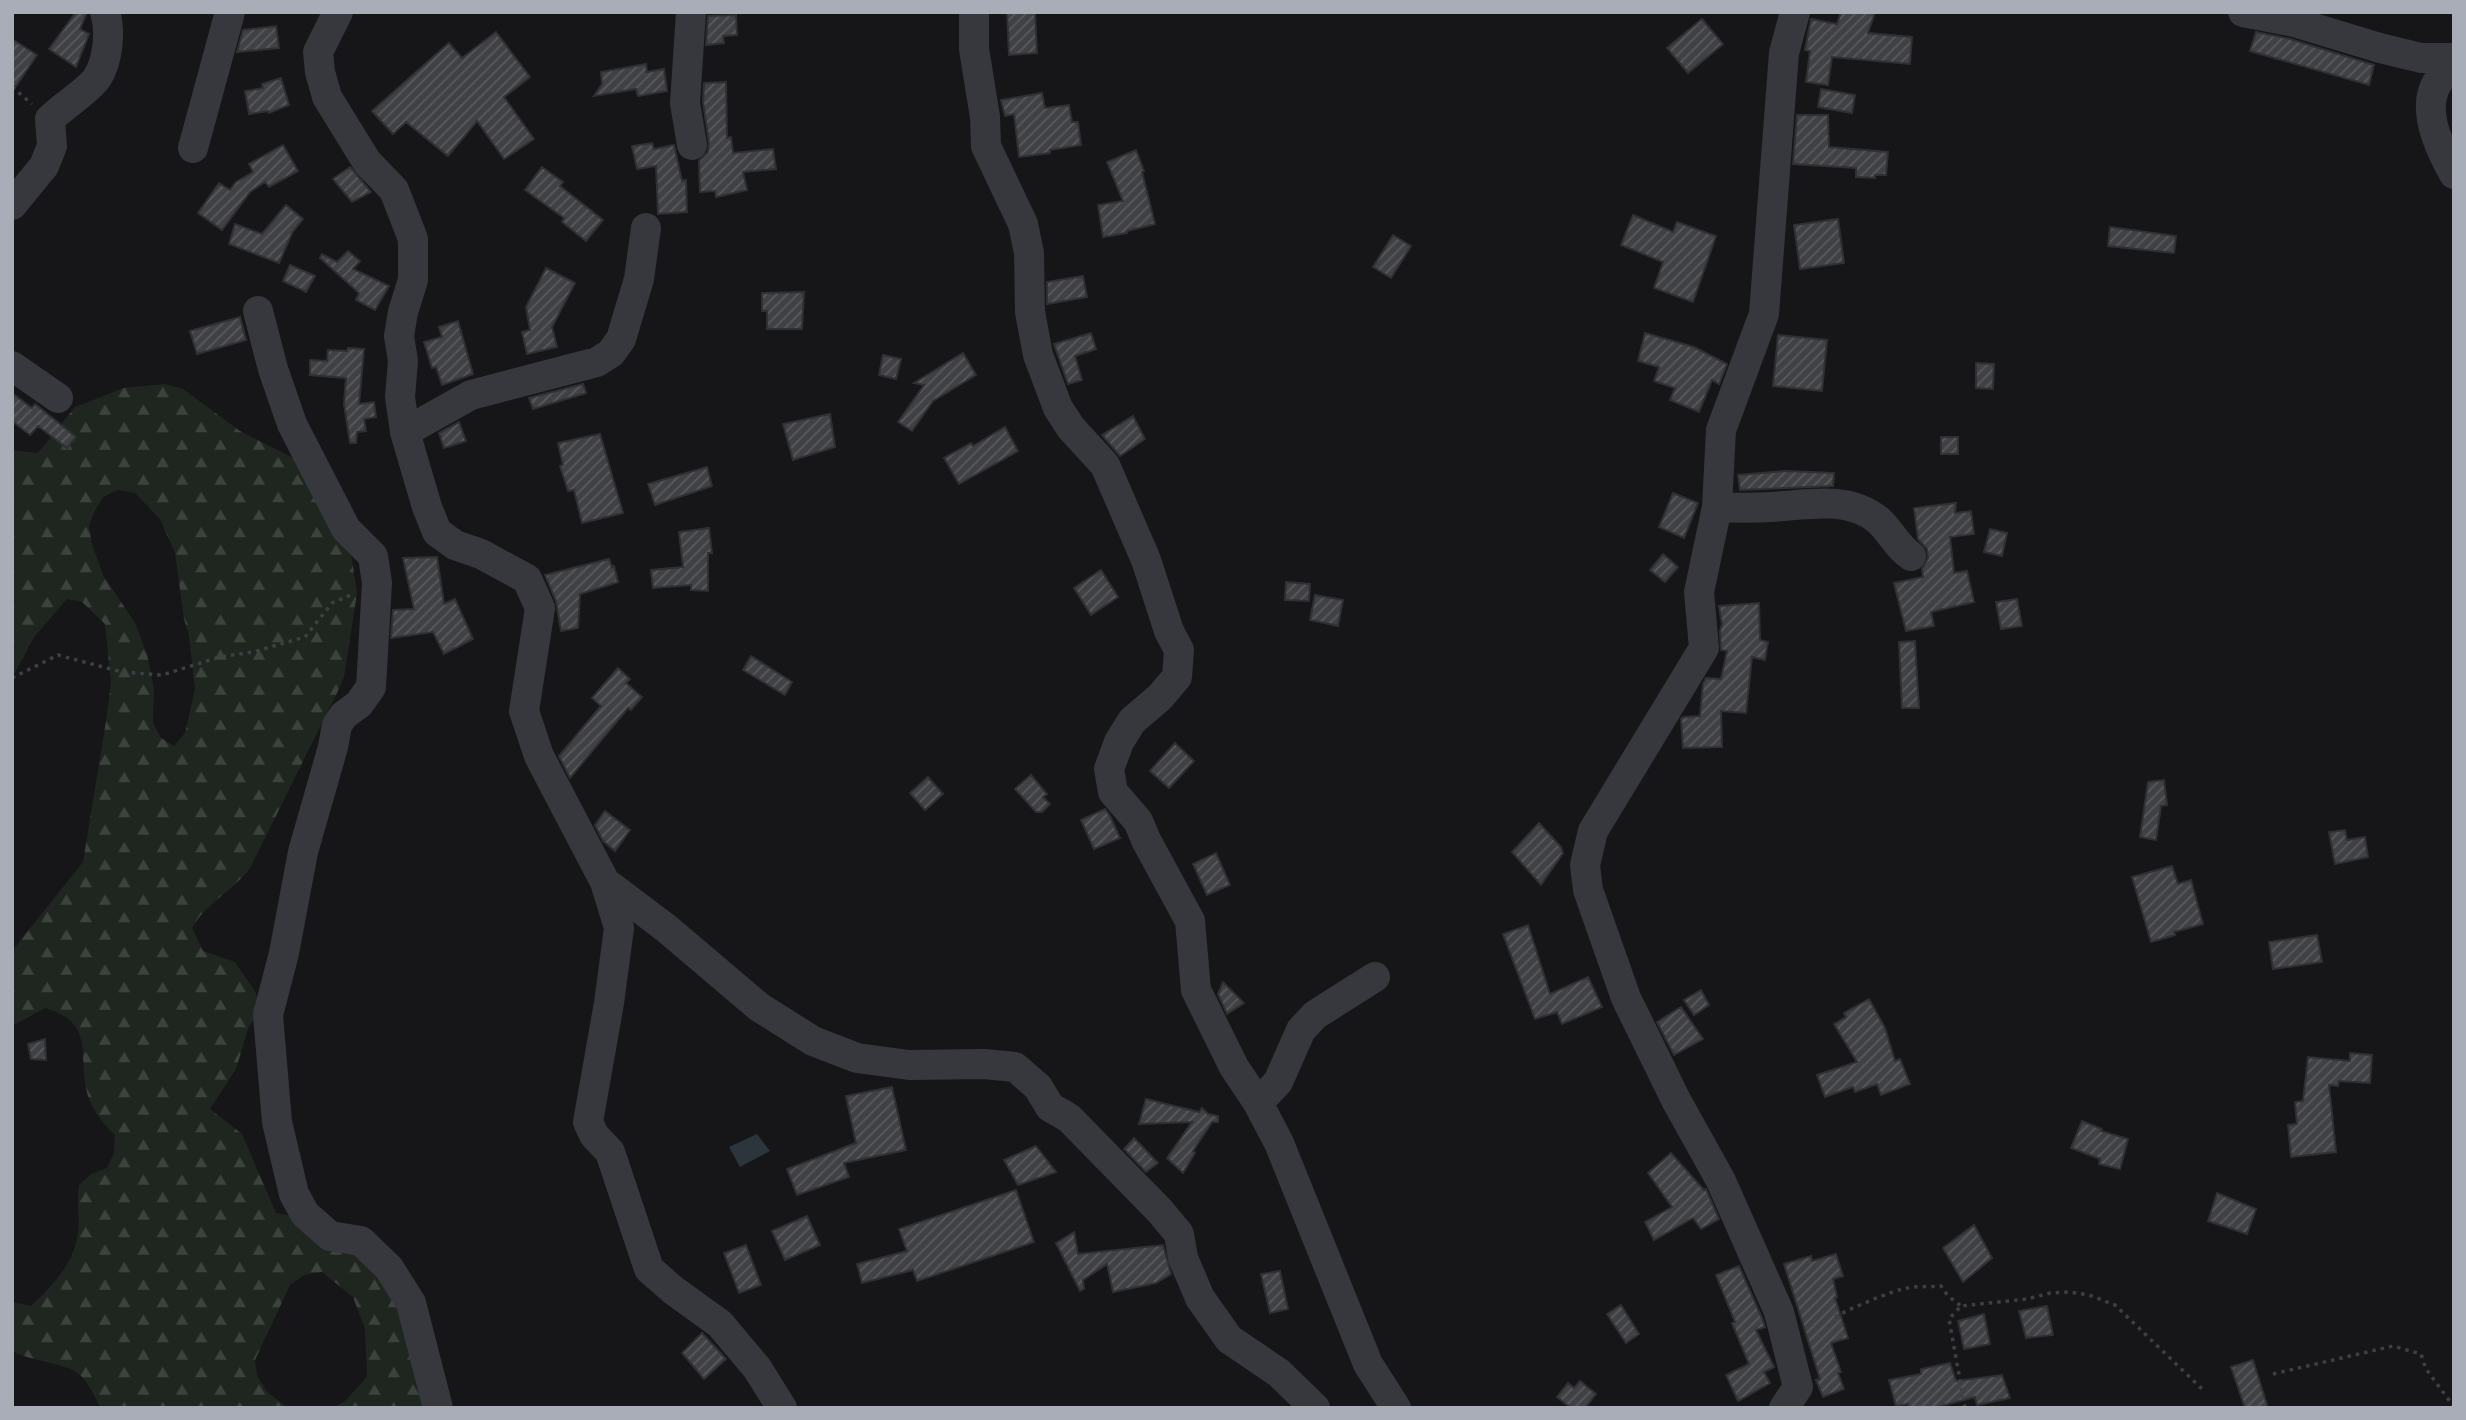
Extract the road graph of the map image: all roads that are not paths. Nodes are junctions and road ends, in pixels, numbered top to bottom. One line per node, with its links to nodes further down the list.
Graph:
1 (105, 12): 13 (street)
2 (230, 12): 11 (street)
3 (338, 12): 18 (street)
4 (691, 12): 10 (street)
5 (974, 12): 23 (street)
6 (1795, 12): 19 (street)
7 (2243, 12): 8 (street)
8 (2454, 58)
9 (2454, 66): 12 (street)
10 (692, 145)
11 (193, 148)
12 (2454, 174)
13 (12, 205)
14 (646, 228): 18 (street)
15 (258, 311): 24 (street)
16 (12, 366): 17 (street)
17 (58, 398)
18 (405, 432): 21 (street)
19 (1717, 507): 20 (street); 28 (street)
20 (1911, 556)
21 (605, 882): 25 (street); 26 (street)
22 (1375, 977): 23 (street)
23 (1258, 1103): 27 (street)
24 (438, 1408)
25 (782, 1408)
26 (1315, 1408)
27 (1396, 1408)
28 (1784, 1408)

